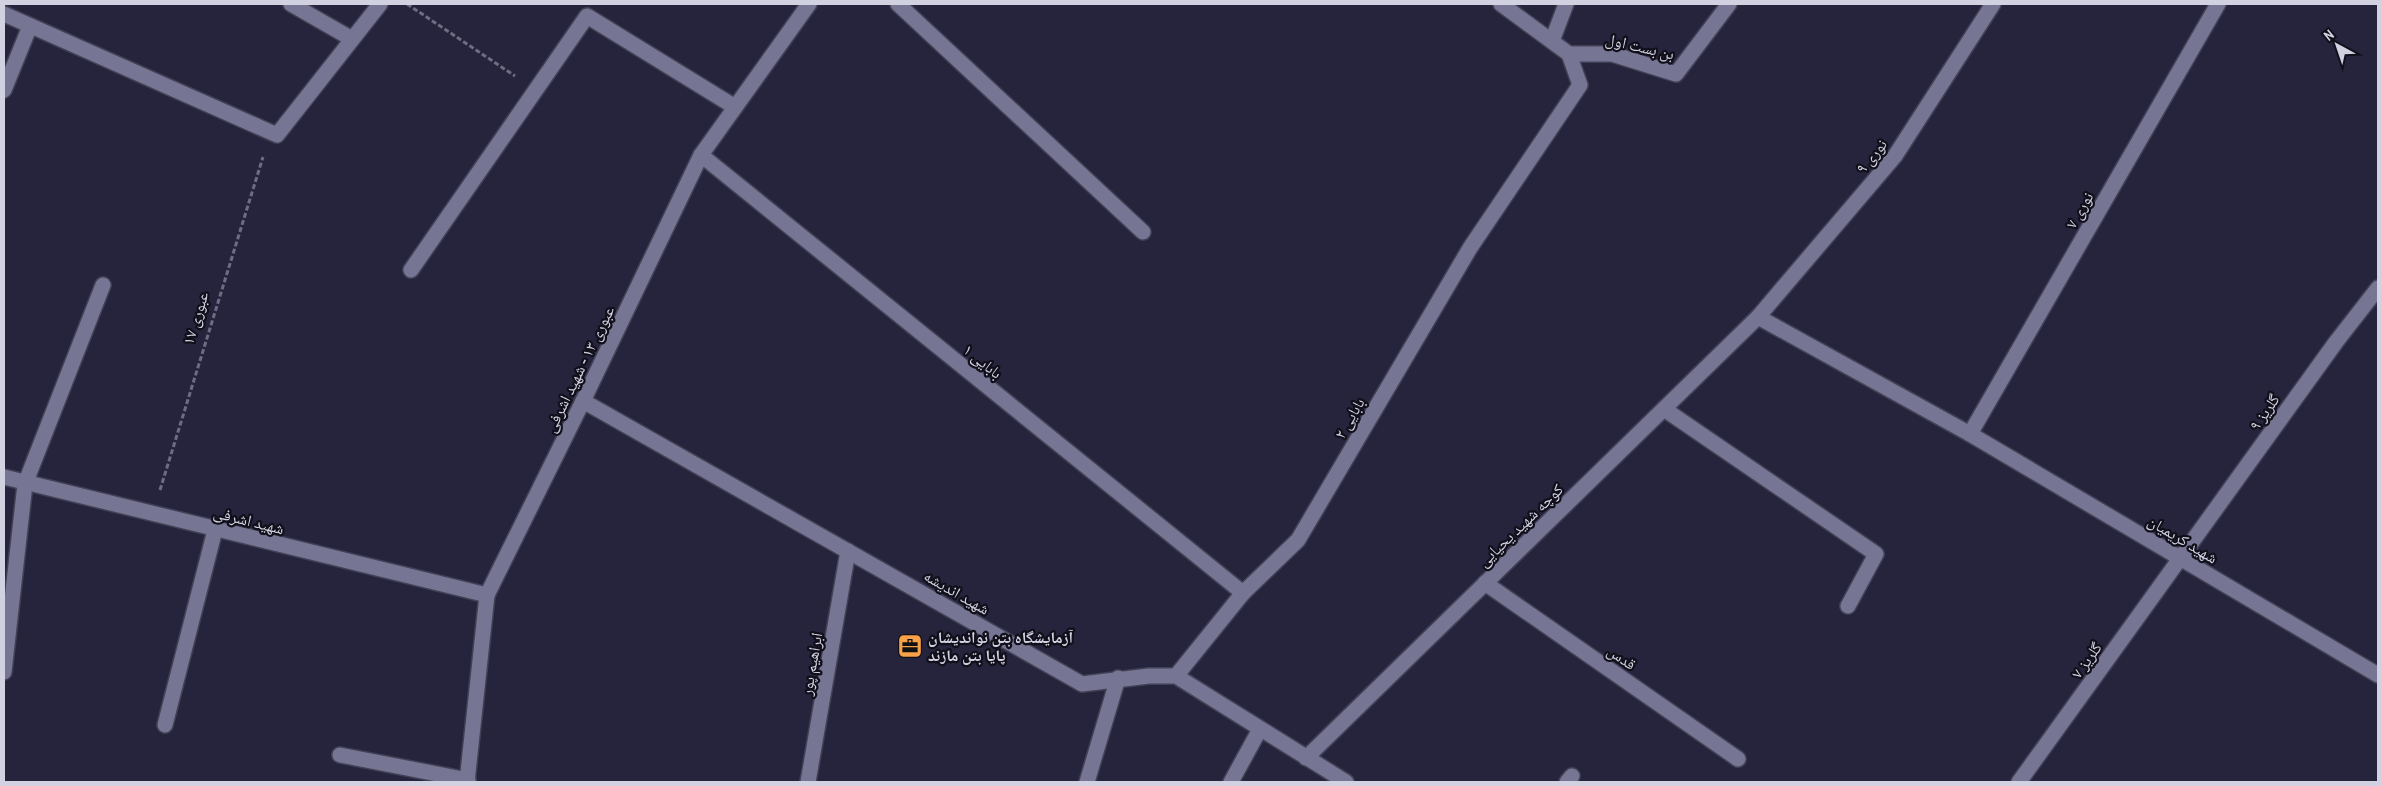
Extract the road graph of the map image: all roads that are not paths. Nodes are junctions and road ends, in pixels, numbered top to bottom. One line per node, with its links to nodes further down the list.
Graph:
1 (291, 4): 12 (street)
2 (380, 4): 12 (street)
3 (809, 4): 16 (street, عبوری ۱۳ - شهید اشرفی)
4 (898, 4): 18 (street)
5 (1501, 4): 13 (street)
6 (1566, 4): 13 (street)
7 (1729, 4): 14 (street, بن بست اول)
8 (1993, 4): 22 (street, نوری ۹)
9 (2218, 4): 25 (street, نوری ۷)
10 (4, 14): 11 (street)
11 (30, 26): 12 (street); 15 (street)
12 (352, 39)
13 (1552, 41): 14 (street)
14 (1569, 54): 32 (street, بابایی ۲)
15 (4, 90)
16 (735, 107): 17 (street, عبوری ۱۳ - شهید اشرفی); 19 (street)
17 (701, 155): 23 (street, عبوری ۱۳ - شهید اشرفی); 32 (street, بابایی ۱)
18 (1143, 232)
19 (411, 270)
20 (103, 286): 27 (street)
21 (2378, 288): 30 (street, گلریز ۹)
22 (1758, 317): 24 (street, کوچه شهید یحیایی); 25 (street, شهید کریمیان)
23 (583, 400): 29 (street, شهید اندیشه); 33 (street, عبوری ۱۳ - شهید اشرفی)
24 (1664, 409): 31 (street, کوچه شهید یحیایی); 34 (street)
25 (1970, 434): 30 (street, شهید کریمیان)
26 (4, 478): 27 (street, شهید اشرفی)
27 (25, 484): 28 (street, شهید اشرفی); 35 (street)
28 (215, 530): 33 (street, شهید اشرفی); 39 (street)
29 (848, 551): 38 (street, شهید اندیشه); 45 (street, ابراهیم پور)
30 (2181, 558): 36 (street, شهید کریمیان); 49 (street, گلریز ۷)
31 (1486, 583): 42 (street, کوچه شهید یحیایی); 43 (street, قدس)
32 (1243, 593): 37 (street, بابایی ۲)
33 (486, 595): 44 (street, عبوری ۱۳ - شهید اشرفی)
34 (1848, 606)
35 (4, 672)
36 (2378, 675)
37 (1176, 676): 38 (street, شهید اندیشه); 40 (street)
38 (1118, 678): 46 (street)
39 (166, 725)
40 (1260, 729): 42 (street); 47 (street)
41 (340, 755): 44 (street)
42 (1306, 758): 48 (street)
43 (1738, 760)
44 (468, 781)
45 (808, 782)
46 (1086, 782)
47 (1231, 782)
48 (1346, 782)
49 (2019, 782)

